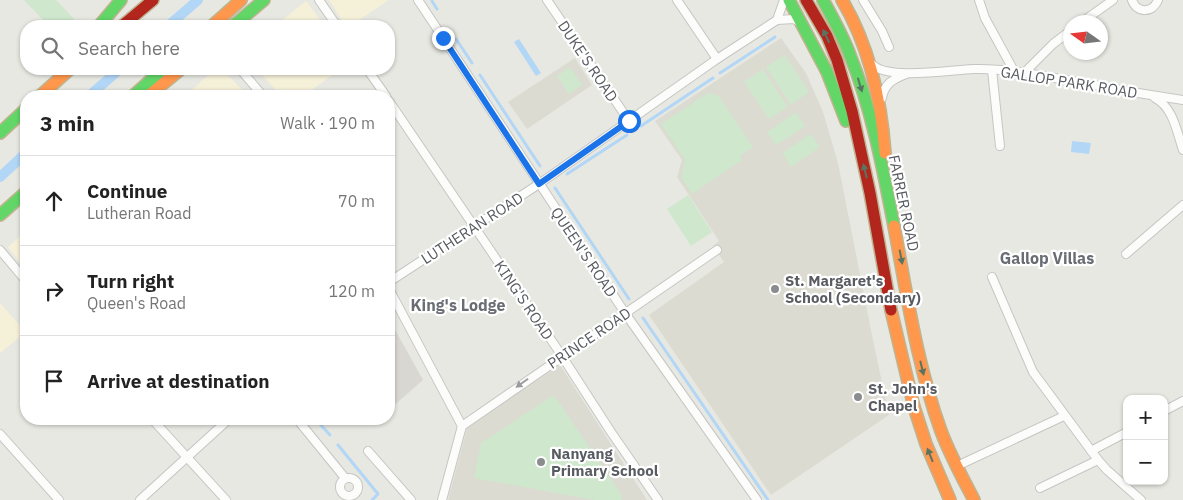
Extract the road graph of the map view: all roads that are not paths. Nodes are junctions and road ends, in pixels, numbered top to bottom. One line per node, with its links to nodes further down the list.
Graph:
1 (121, 0): 21 (highway)
2 (153, 0): 22 (highway)
3 (241, 0): 23 (highway)
4 (264, 0): 24 (highway)
5 (319, 0): 25 (street)
6 (418, 0): 58 (street, QUEEN'S ROAD)
7 (548, 0): 53 (street, DUKE'S ROAD)
8 (677, 0): 31 (street)
9 (784, 0): 26 (street)
10 (790, 0): 27 (highway)
11 (806, 0): 56 (highway, FARRER ROAD, one-way to 11)
12 (823, 0): 59 (highway, FARRER ROAD, one-way to 59)
13 (842, 0): 30 (highway)
14 (863, 0): 29 (street)
15 (979, 0): 33 (street)
16 (1113, 0): 20 (street)
17 (1125, 0): 19 (street)
18 (1158, 0): 19 (street)
19 (1133, 3)
20 (1092, 15)
21 (104, 20)
22 (129, 20)
23 (219, 20)
24 (240, 20)
25 (333, 20)
26 (778, 20): 27 (street); 31 (street, LUTHERAN ROAD)
27 (803, 24): 56 (highway)
28 (1063, 36): 34 (street)
29 (890, 47)
30 (869, 59): 35 (street, GALLOP PARK ROAD); 52 (highway)
31 (717, 60): 53 (street, LUTHERAN ROAD)
32 (992, 70): 33 (street, GALLOP PARK ROAD); 35 (street, GALLOP PARK ROAD); 55 (street, GALLOP PARK ROAD)
33 (1014, 71): 34 (street, GALLOP PARK ROAD)
34 (1025, 72): 48 (street, GALLOP PARK ROAD)
35 (907, 73): 52 (street, GALLOP PARK ROAD)
36 (58, 75): 42 (highway)
37 (63, 75): 42 (highway)
38 (156, 75): 44 (highway)
39 (174, 75): 45 (highway)
40 (245, 75): 46 (street)
41 (371, 75): 47 (street)
42 (50, 86): 43 (highway)
43 (46, 90)
44 (140, 90)
45 (155, 90)
46 (258, 90)
47 (382, 90)
48 (1147, 95): 49 (street, GALLOP PARK ROAD); 57 (street, GALLOP PARK ROAD)
49 (1183, 100)
50 (395, 110): 63 (street, KING'S ROAD)
51 (20, 114): 54 (highway)
52 (880, 114): 59 (highway)
53 (629, 121): 58 (street, LUTHERAN ROAD)
54 (1, 131)
55 (1000, 146)
56 (860, 150): 96 (highway, FARRER ROAD, one-way to 56)
57 (1183, 150)
58 (539, 184): 63 (street, LUTHERAN ROAD); 71 (street, QUEEN'S ROAD)
59 (888, 192): 86 (highway, FARRER ROAD, one-way to 86)
60 (20, 197): 62 (highway)
61 (1183, 205): 66 (street)
62 (0, 215)
63 (473, 226): 69 (street, LUTHERAN ROAD); 72 (street, KING'S ROAD)
64 (0, 250): 67 (street)
65 (717, 250): 71 (street, PRINCE ROAD)
66 (1126, 254)
67 (20, 274)
68 (992, 277): 75 (street)
69 (395, 278)
70 (395, 300): 79 (street)
71 (625, 314): 72 (street, PRINCE ROAD); 95 (street, QUEEN'S ROAD)
72 (562, 356): 79 (street, PRINCE ROAD, one-way to 79); 94 (street, KING'S ROAD)
73 (1183, 401): 74 (street)
74 (1168, 409)
75 (1064, 416): 83 (street); 86 (street)
76 (157, 425): 84 (street)
77 (222, 425): 84 (street)
78 (302, 425): 87 (street)
79 (462, 426): 93 (street)
80 (0, 434): 89 (street)
81 (1123, 434): 83 (street)
82 (368, 450): 92 (street)
83 (1092, 451): 85 (street)
84 (186, 458): 90 (street); 91 (street)
85 (1098, 460): 88 (street); 98 (street)
86 (957, 466): 97 (highway, FARRER ROAD)
87 (345, 478)
88 (1040, 488)
89 (58, 500)
90 (140, 500)
91 (226, 500)
92 (411, 500)
93 (442, 500)
94 (658, 500)
95 (757, 500)
96 (950, 500)
97 (974, 500)
98 (1141, 500)

